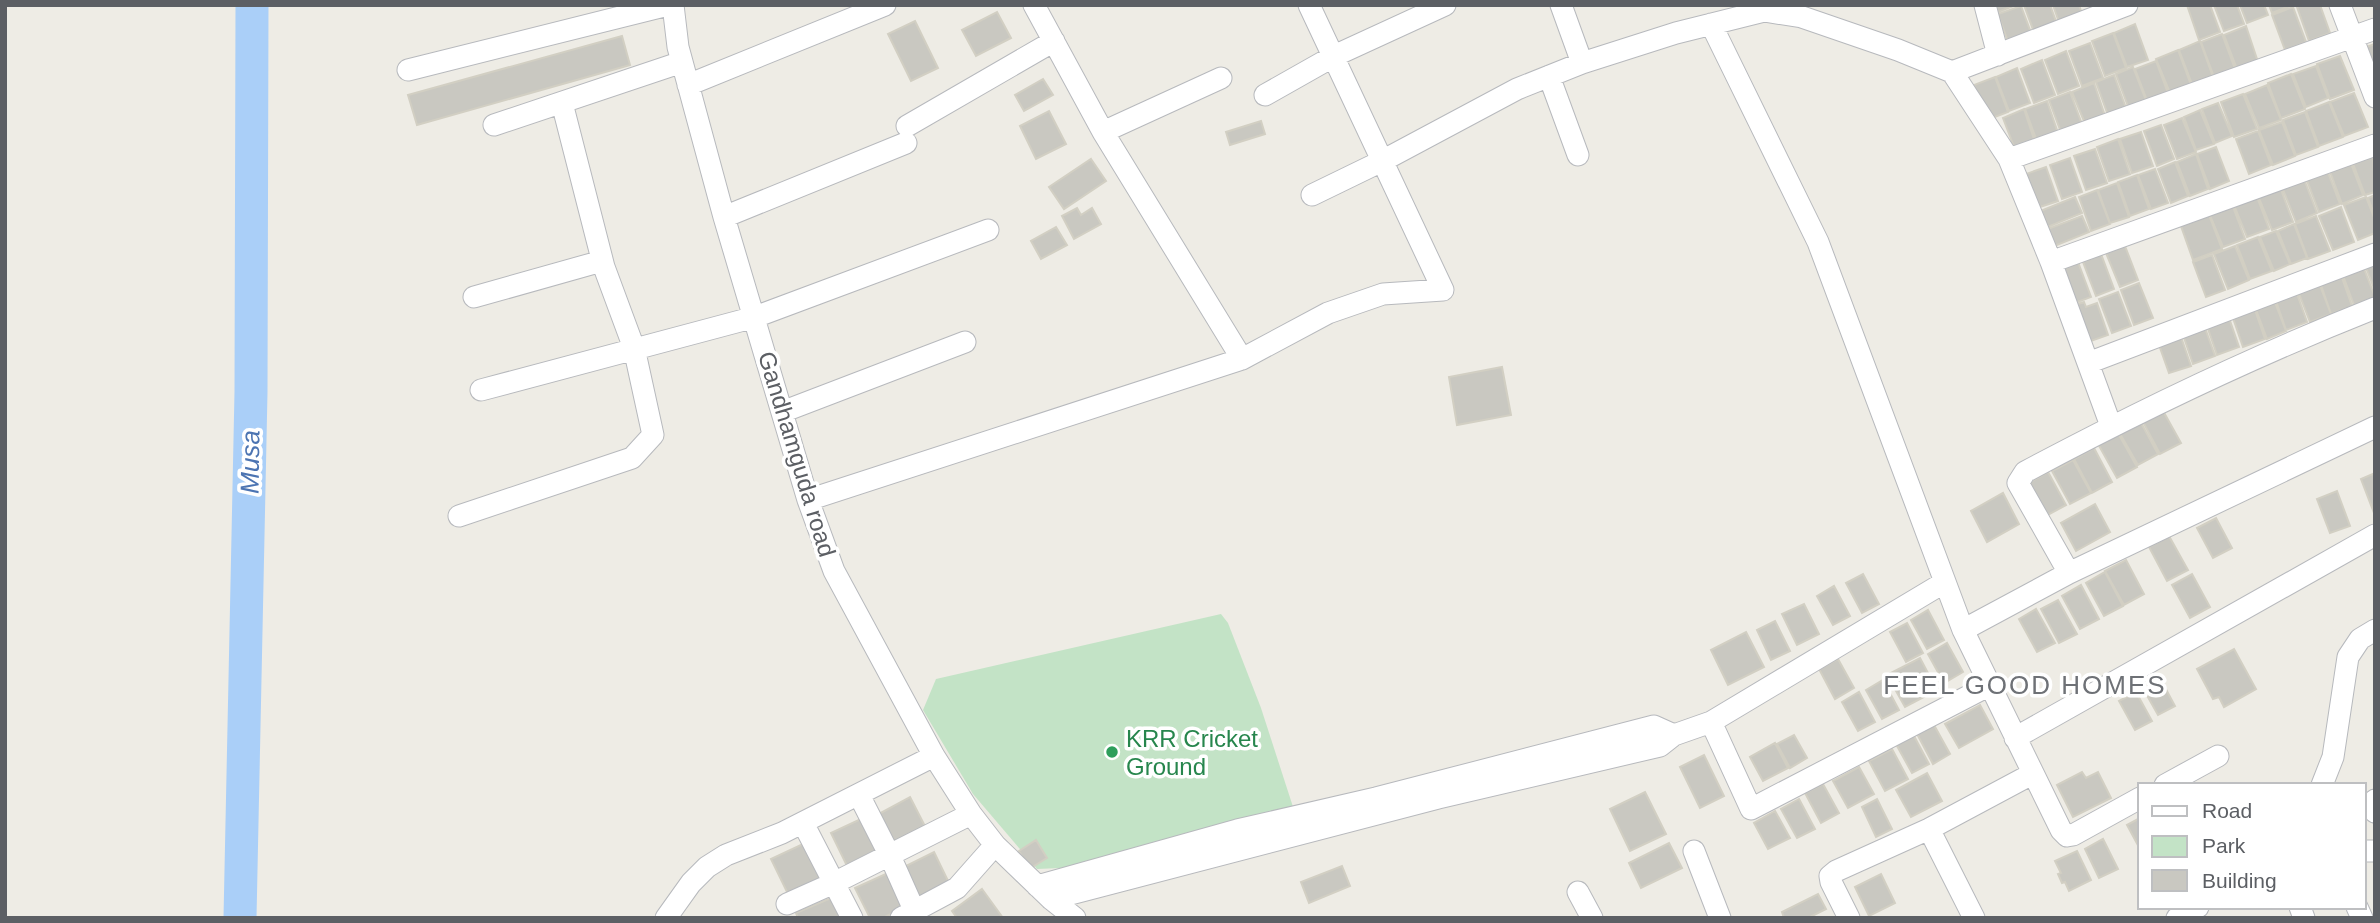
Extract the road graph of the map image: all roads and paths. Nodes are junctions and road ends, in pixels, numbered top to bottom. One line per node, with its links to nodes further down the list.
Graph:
1 (671, 5): 17 (street, Gandhamguda road); 19 (street)
2 (885, 5): 23 (street)
3 (1034, 5): 14 (street)
4 (1309, 5): 16 (street)
5 (1445, 5): 16 (street)
6 (1560, 5): 18 (street)
7 (1985, 5): 15 (street)
8 (2127, 5): 15 (street)
9 (2340, 5): 13 (street)
10 (1763, 8): 11 (street); 20 (street)
11 (1711, 24): 18 (street); 54 (street)
12 (2375, 29): 13 (street)
13 (2352, 37): 25 (street); 31 (street)
14 (1054, 41): 28 (street); 34 (street)
15 (1998, 55): 20 (street)
16 (1334, 56): 24 (street); 32 (street)
17 (682, 62): 23 (street, Gandhamguda road); 26 (street)
18 (1582, 62): 21 (street)
19 (408, 70)
20 (1952, 72): 31 (street)
21 (1549, 76): 30 (street); 32 (street)
22 (1221, 78): 28 (street)
23 (688, 85): 34 (street, Gandhamguda road)
24 (1265, 94)
25 (2375, 97)
26 (562, 103): 27 (street); 37 (street)
27 (494, 125)
28 (1103, 132): 44 (street)
29 (2375, 145): 38 (street)
30 (1578, 155)
31 (2009, 159): 38 (street)
32 (1384, 160): 33 (street); 44 (street)
33 (1312, 195)
34 (724, 217): 41 (street, Gandhamguda road)
35 (988, 230): 41 (street)
36 (2375, 254): 45 (street)
37 (602, 261): 39 (street); 43 (street)
38 (2051, 262): 45 (street)
39 (474, 297)
40 (2375, 309): 48 (street)
41 (755, 317): 43 (street); 47 (street, Gandhamguda road)
42 (965, 342): 47 (street)
43 (634, 348): 46 (street); 51 (street)
44 (1241, 359): 50 (street)
45 (2088, 363): 48 (street)
46 (481, 390)
47 (782, 412): 50 (street, Gandhamguda road)
48 (2111, 426): 53 (street)
49 (2375, 427): 53 (street)
50 (808, 500): 60 (street, Gandhamguda road)
51 (459, 516)
52 (2375, 535): 59 (street)
53 (2069, 573): 55 (street)
54 (1945, 582): 55 (street); 58 (street)
55 (1963, 630): 57 (street)
56 (2375, 630): 64 (street)
57 (1990, 684): 58 (street); 59 (street)
58 (1711, 722): 76 (street)
59 (2015, 738): 62 (street)
60 (934, 756): 65 (street); 69 (street, Gandhamguda road)
61 (2218, 756): 63 (street)
62 (2032, 775): 66 (street); 71 (street)
63 (2169, 783)
64 (2323, 783)
65 (859, 795): 70 (street); 74 (street)
66 (2138, 799)
67 (2375, 800): 68 (street)
68 (2375, 813)
69 (971, 814): 72 (street, Gandhamguda road); 74 (street)
70 (803, 822): 75 (street); 81 (street)
71 (1929, 829): 86 (street); 87 (street)
72 (995, 845): 76 (street, Gandhamguda road); 80 (street)
73 (1694, 850): 85 (street)
74 (890, 856): 75 (street); 80 (street)
75 (834, 883): 78 (street); 82 (street)
76 (1044, 892): 83 (street, Gandhamguda road)
77 (1578, 892): 84 (street)
78 (787, 904)
79 (2194, 909): 88 (street)
80 (908, 915)
81 (666, 918)
82 (852, 918)
83 (1075, 918)
84 (1592, 918)
85 (1720, 918)
86 (1849, 918)
87 (1974, 918)
88 (2177, 918)

